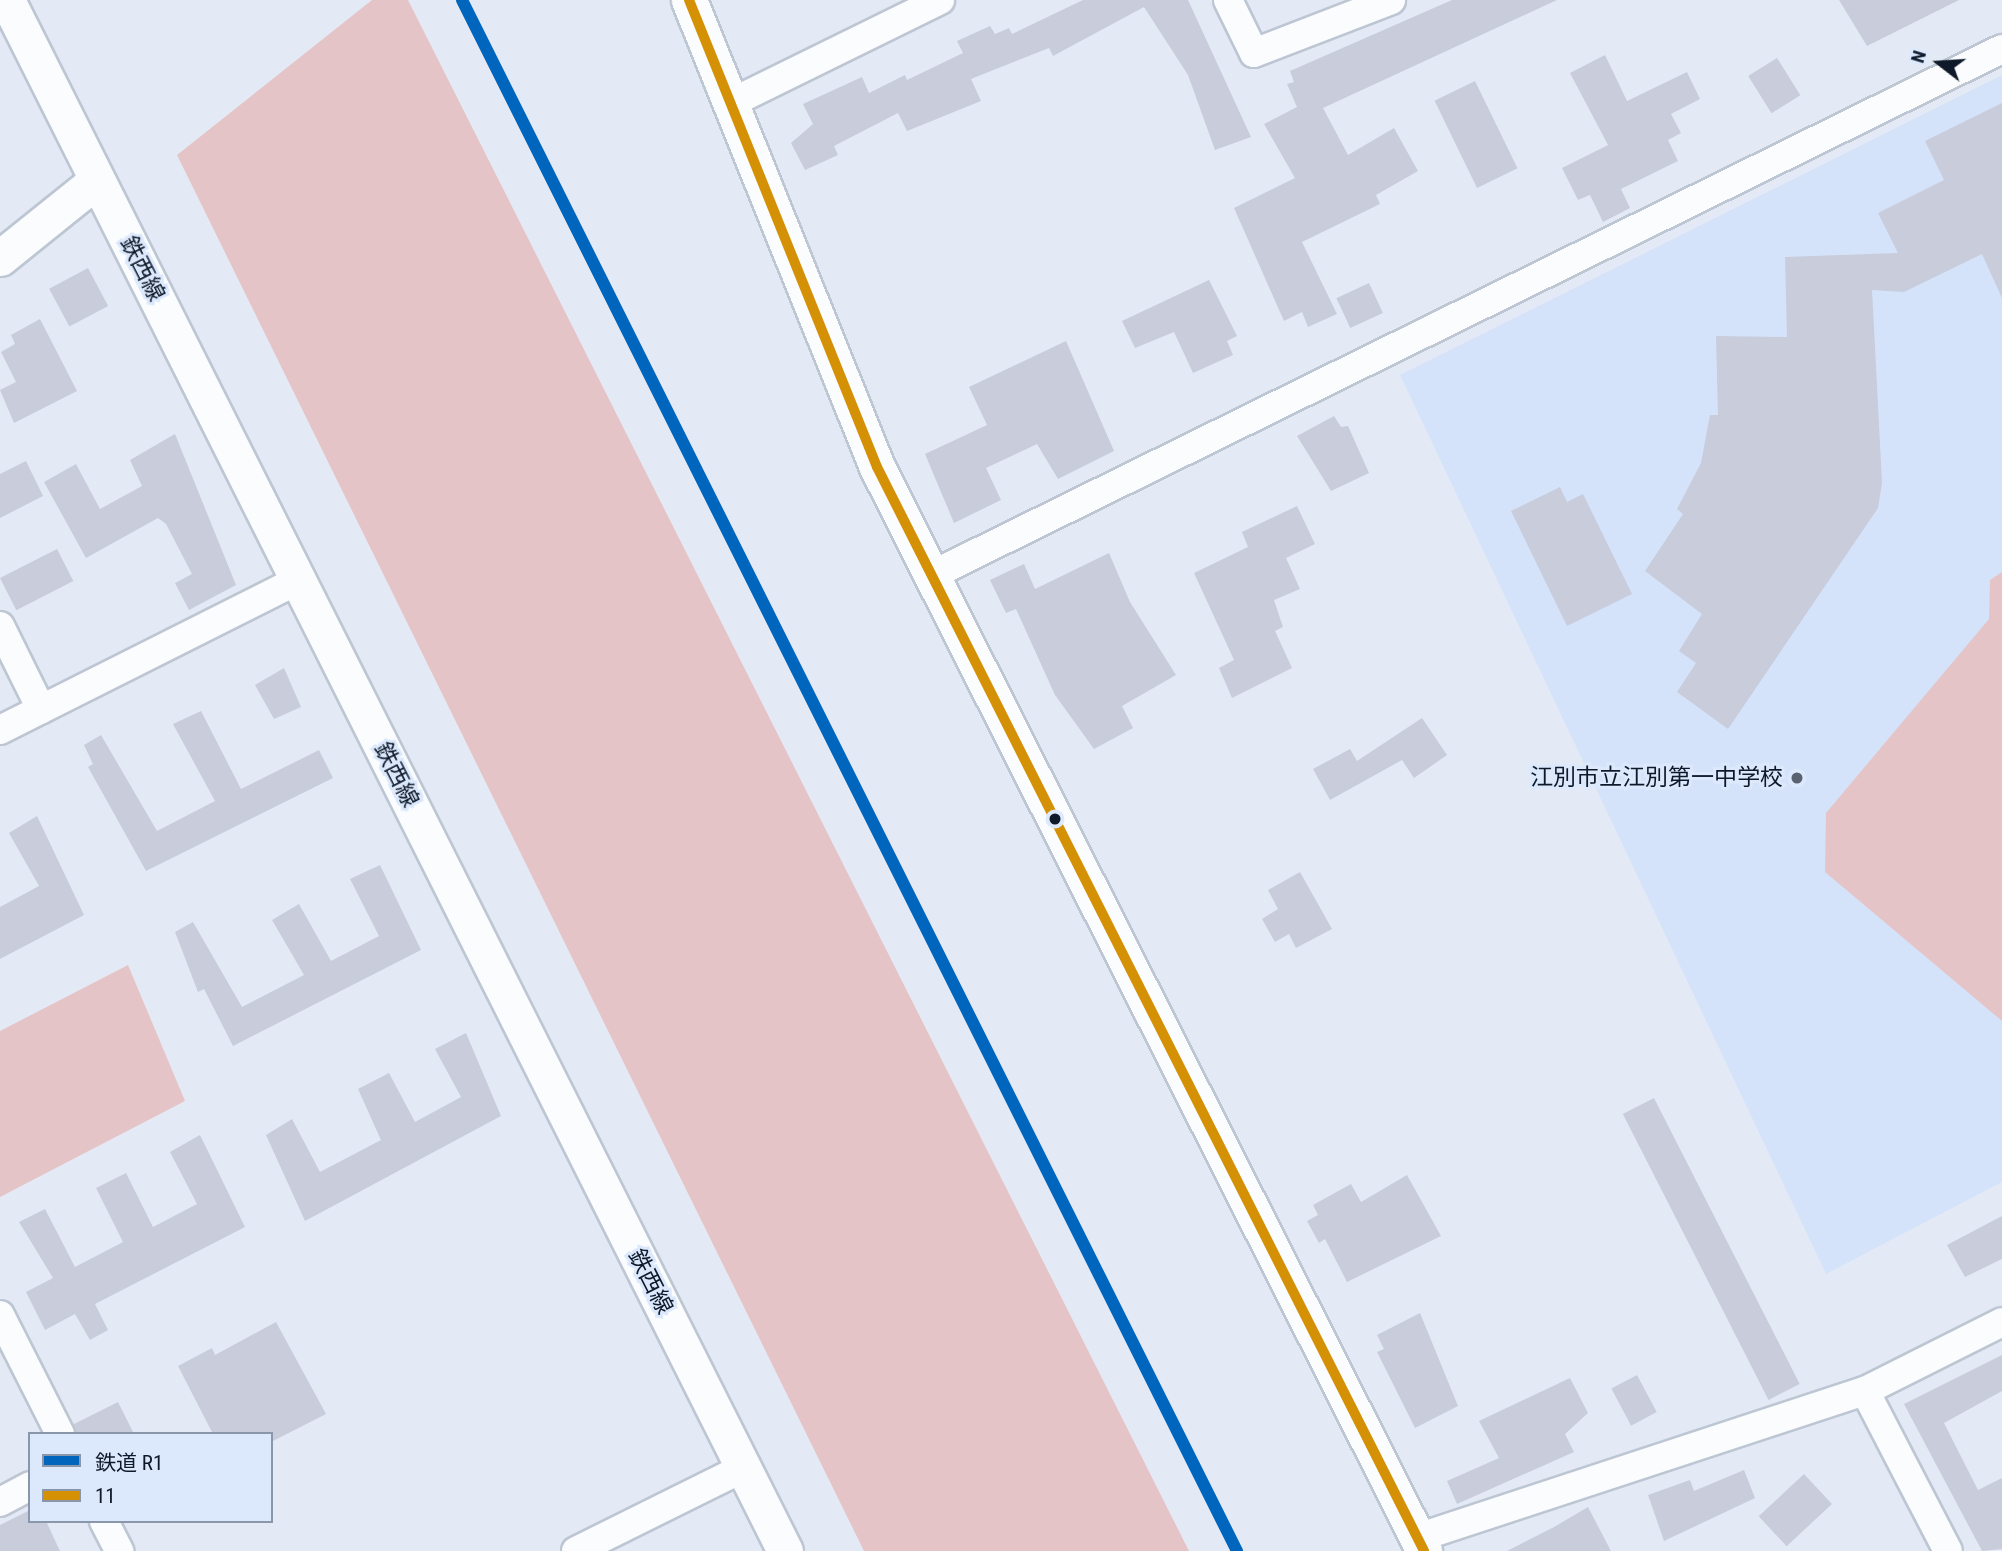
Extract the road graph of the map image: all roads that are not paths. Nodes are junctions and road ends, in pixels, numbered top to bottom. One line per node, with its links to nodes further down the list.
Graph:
1 (7, 0): 8 (street, 鉄西線)
2 (689, 0): 7 (street)
3 (940, 0): 7 (street)
4 (1228, 0): 5 (street)
5 (1391, 0)
6 (2002, 49): 10 (street)
7 (731, 103): 10 (street)
8 (97, 180): 9 (street); 11 (street, 鉄西線)
9 (0, 258)
10 (932, 575): 23 (street)
11 (298, 580): 13 (street); 19 (street, 鉄西線)
12 (0, 626): 13 (street)
13 (41, 709): 14 (street)
14 (0, 730)
15 (0, 1315): 18 (street)
16 (2002, 1322): 17 (street)
17 (1865, 1391): 23 (street); 27 (street)
18 (59, 1432)
19 (743, 1468): 25 (street); 26 (street, 鉄西線)
20 (28, 1487): 21 (street)
21 (0, 1502)
22 (105, 1523): 24 (street)
23 (1420, 1545)
24 (119, 1551)
25 (576, 1551)
26 (785, 1551)
27 (1948, 1551)

